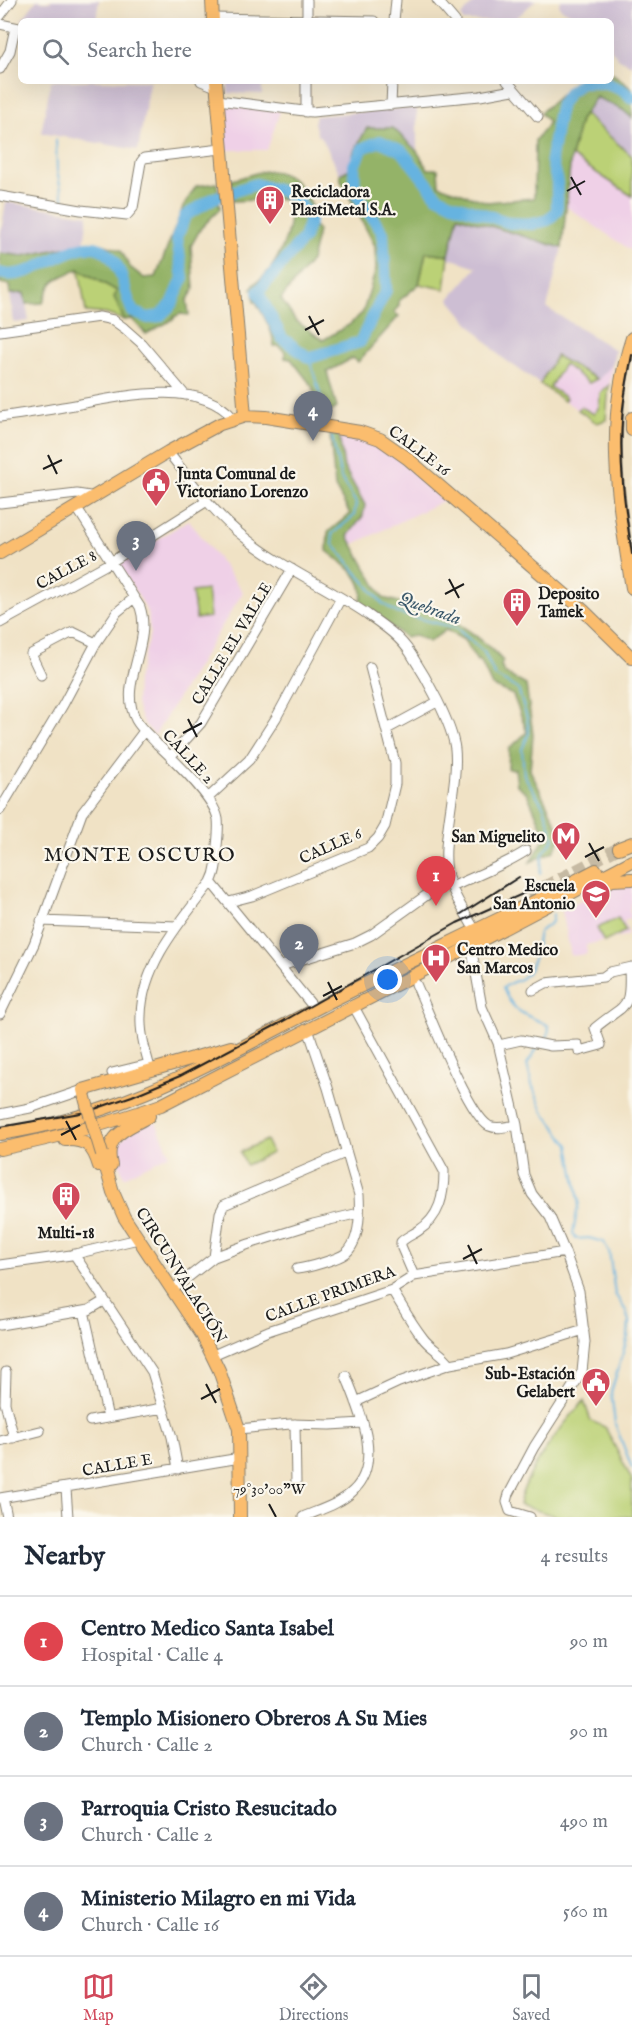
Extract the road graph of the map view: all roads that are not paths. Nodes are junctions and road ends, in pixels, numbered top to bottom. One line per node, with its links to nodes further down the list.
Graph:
1 (12, 0): 6 (street)
2 (212, 0): 7 (main road)
3 (307, 0): 8 (street)
4 (396, 0): 9 (street)
5 (437, 0): 10 (street)
6 (0, 16)
7 (213, 18)
8 (307, 18)
9 (394, 18)
10 (452, 18)
11 (0, 24): 12 (street)
12 (18, 28): 13 (street)
13 (0, 69)
14 (216, 84): 19 (main road)
15 (306, 84): 21 (street)
16 (392, 84): 20 (street)
17 (509, 84): 18 (street)
18 (513, 90): 20 (street); 22 (street)
19 (218, 100): 21 (street); 23 (main road)
20 (391, 105): 21 (street)
21 (306, 112)
22 (538, 117)
23 (221, 148): 24 (street); 29 (main road)
24 (0, 196)
25 (0, 331): 27 (street)
26 (632, 338): 40 (main road)
27 (185, 395): 28 (street); 29 (street)
28 (0, 417)
29 (239, 417): 32 (main road, CALLE 16); 45 (main road, CALLE 16)
30 (632, 418): 31 (main road)
31 (632, 430)
32 (168, 452): 33 (main road, CALLE 16); 34 (street)
33 (96, 497): 35 (street); 36 (main road, CALLE 16)
34 (207, 501): 38 (street, CALLE 8); 39 (street)
35 (0, 503)
36 (77, 508): 37 (main road, CALLE 16); 38 (street, CALLE 2)
37 (0, 553)
38 (111, 562): 42 (street, CALLE 2); 43 (street, CALLE 8)
39 (292, 569): 41 (street); 52 (street, CALLE EL VALLE)
40 (632, 588)
41 (341, 597): 49 (street); 53 (street)
42 (135, 598): 44 (street); 51 (street, CALLE 2)
43 (0, 623)
44 (96, 644): 48 (street); 54 (street)
45 (626, 645): 46 (main road, CALLE 16)
46 (632, 658)
47 (370, 668): 50 (street, CALLE 6)
48 (41, 675)
49 (437, 702): 50 (street); 61 (street)
50 (387, 729): 64 (street, CALLE 6)
51 (144, 731): 52 (street, CALLE 2); 65 (street)
52 (170, 757): 53 (street, CALLE 2)
53 (208, 798): 60 (street, CALLE 2)
54 (0, 810)
55 (629, 845): 68 (main road)
56 (526, 851): 61 (street)
57 (632, 861): 70 (main road)
58 (632, 868): 62 (main road)
59 (632, 879): 62 (main road)
60 (211, 882): 64 (street); 67 (street)
61 (451, 883): 66 (street); 71 (street)
62 (598, 885): 69 (main road)
63 (528, 895): 66 (main road)
64 (229, 902): 71 (street)
65 (41, 921): 67 (street); 77 (street)
66 (472, 925): 68 (main road)
67 (177, 926): 81 (street)
68 (437, 949): 76 (main road)
69 (472, 952): 70 (main road); 80 (street)
70 (442, 961): 75 (main road)
71 (281, 966): 76 (street)
72 (630, 968): 74 (street); 80 (street)
73 (416, 984): 86 (street)
74 (533, 990)
75 (353, 1005): 78 (main road); 99 (street)
76 (315, 1009): 79 (main road)
77 (0, 1014)
78 (308, 1029): 84 (main road); 90 (street)
79 (263, 1036): 81 (main road); 87 (main road)
80 (499, 1045): 86 (street)
81 (150, 1067): 82 (street); 83 (main road)
82 (112, 1074)
83 (83, 1090): 85 (street); 97 (main road, CIRCUNVALACIÓN, bridge)
84 (160, 1105): 88 (main road); 97 (main road)
85 (0, 1114)
86 (517, 1125): 93 (street)
87 (0, 1134)
88 (31, 1143): 89 (main road); 92 (main road)
89 (0, 1149)
90 (345, 1153): 91 (street); 95 (street)
91 (359, 1213): 95 (street); 98 (street)
92 (134, 1240): 94 (street); 97 (main road)
93 (565, 1252): 99 (street, CALLE PRIMERA); 105 (street)
94 (74, 1254): 96 (street); 102 (street)
95 (214, 1257): 100 (street)
96 (0, 1264)
97 (156, 1266): 100 (main road, CIRCUNVALACIÓN)
98 (297, 1269)
99 (414, 1276): 101 (street, CALLE PRIMERA)
100 (172, 1290): 106 (main road, CIRCUNVALACIÓN)
101 (392, 1290): 106 (street, CALLE PRIMERA); 107 (street)
102 (104, 1300): 103 (street); 111 (street)
103 (84, 1311): 104 (street); 112 (street)
104 (0, 1324)
105 (584, 1330): 107 (street); 129 (street)
106 (213, 1355): 116 (main road, CIRCUNVALACIÓN)
107 (450, 1364): 110 (street)
108 (6, 1372): 118 (street)
109 (346, 1376): 110 (street)
110 (356, 1402): 115 (street)
111 (163, 1408): 112 (street); 121 (street)
112 (108, 1418): 113 (street)
113 (90, 1421)
114 (295, 1424): 115 (street); 116 (street); 122 (street)
115 (362, 1424): 128 (street)
116 (238, 1429): 120 (main road, CIRCUNVALACIÓN)
117 (40, 1431): 118 (street)
118 (14, 1438): 119 (street)
119 (0, 1441)
120 (240, 1458): 121 (street, CALLE E); 127 (main road, CIRCUNVALACIÓN)
121 (178, 1469): 123 (street, CALLE E)
122 (296, 1482)
123 (66, 1489): 124 (street, CALLE E); 126 (street)
124 (1, 1498): 125 (street)
125 (7, 1517)
126 (68, 1517)
127 (240, 1517)
128 (303, 1517)
129 (530, 1517)

